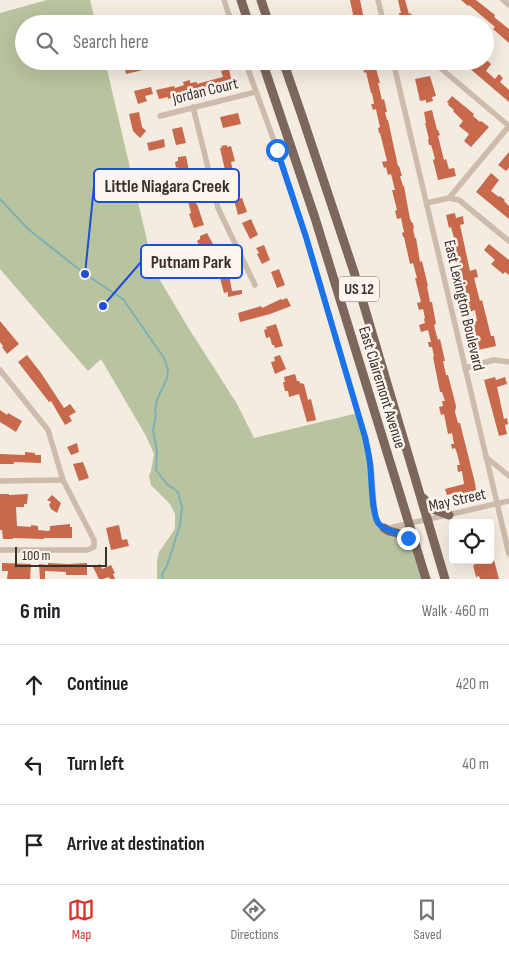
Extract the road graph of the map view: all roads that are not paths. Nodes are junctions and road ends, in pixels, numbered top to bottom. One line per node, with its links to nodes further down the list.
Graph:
1 (224, 0): 7 (street)
2 (241, 0): 8 (main road)
3 (260, 0): 9 (main road)
4 (378, 0): 10 (street)
5 (503, 0): 6 (street)
6 (509, 5)
7 (229, 15)
8 (246, 15)
9 (266, 15)
10 (382, 15)
11 (249, 70): 16 (street)
12 (265, 70): 36 (main road, East Clairemont Avenue / US 12)
13 (286, 70): 31 (main road, East Clairemont Avenue / US 12)
14 (395, 70): 21 (street, East Lexington Boulevard)
15 (443, 70): 19 (street)
16 (256, 92): 17 (street, Jordan Court); 37 (street)
17 (194, 107): 18 (street, Jordan Court); 23 (street)
18 (160, 116)
19 (509, 126): 20 (street)
20 (449, 198): 21 (street); 22 (street)
21 (427, 203): 25 (street, East Lexington Boulevard)
22 (509, 241)
23 (255, 285)
24 (509, 362): 25 (street)
25 (465, 368): 27 (street, East Lexington Boulevard)
26 (0, 371): 30 (street)
27 (486, 456): 28 (street); 33 (street, East Lexington Boulevard)
28 (509, 476)
29 (0, 480): 30 (street)
30 (63, 480): 39 (street)
31 (420, 495): 34 (main road); 35 (main road, East Clairemont Avenue / US 12)
32 (509, 501): 33 (street, May Street)
33 (497, 504): 34 (street, May Street); 40 (street, East Lexington Boulevard)
34 (449, 515): 35 (street, May Street)
35 (428, 520): 36 (street, May Street); 42 (main road, East Clairemont Avenue / US 12)
36 (410, 524): 37 (street, May Street); 38 (main road, East Clairemont Avenue / US 12)
37 (384, 528): 38 (main road)
38 (417, 547): 41 (main road, East Clairemont Avenue / US 12)
39 (0, 550)
40 (509, 554)
41 (426, 579)
42 (445, 579)

